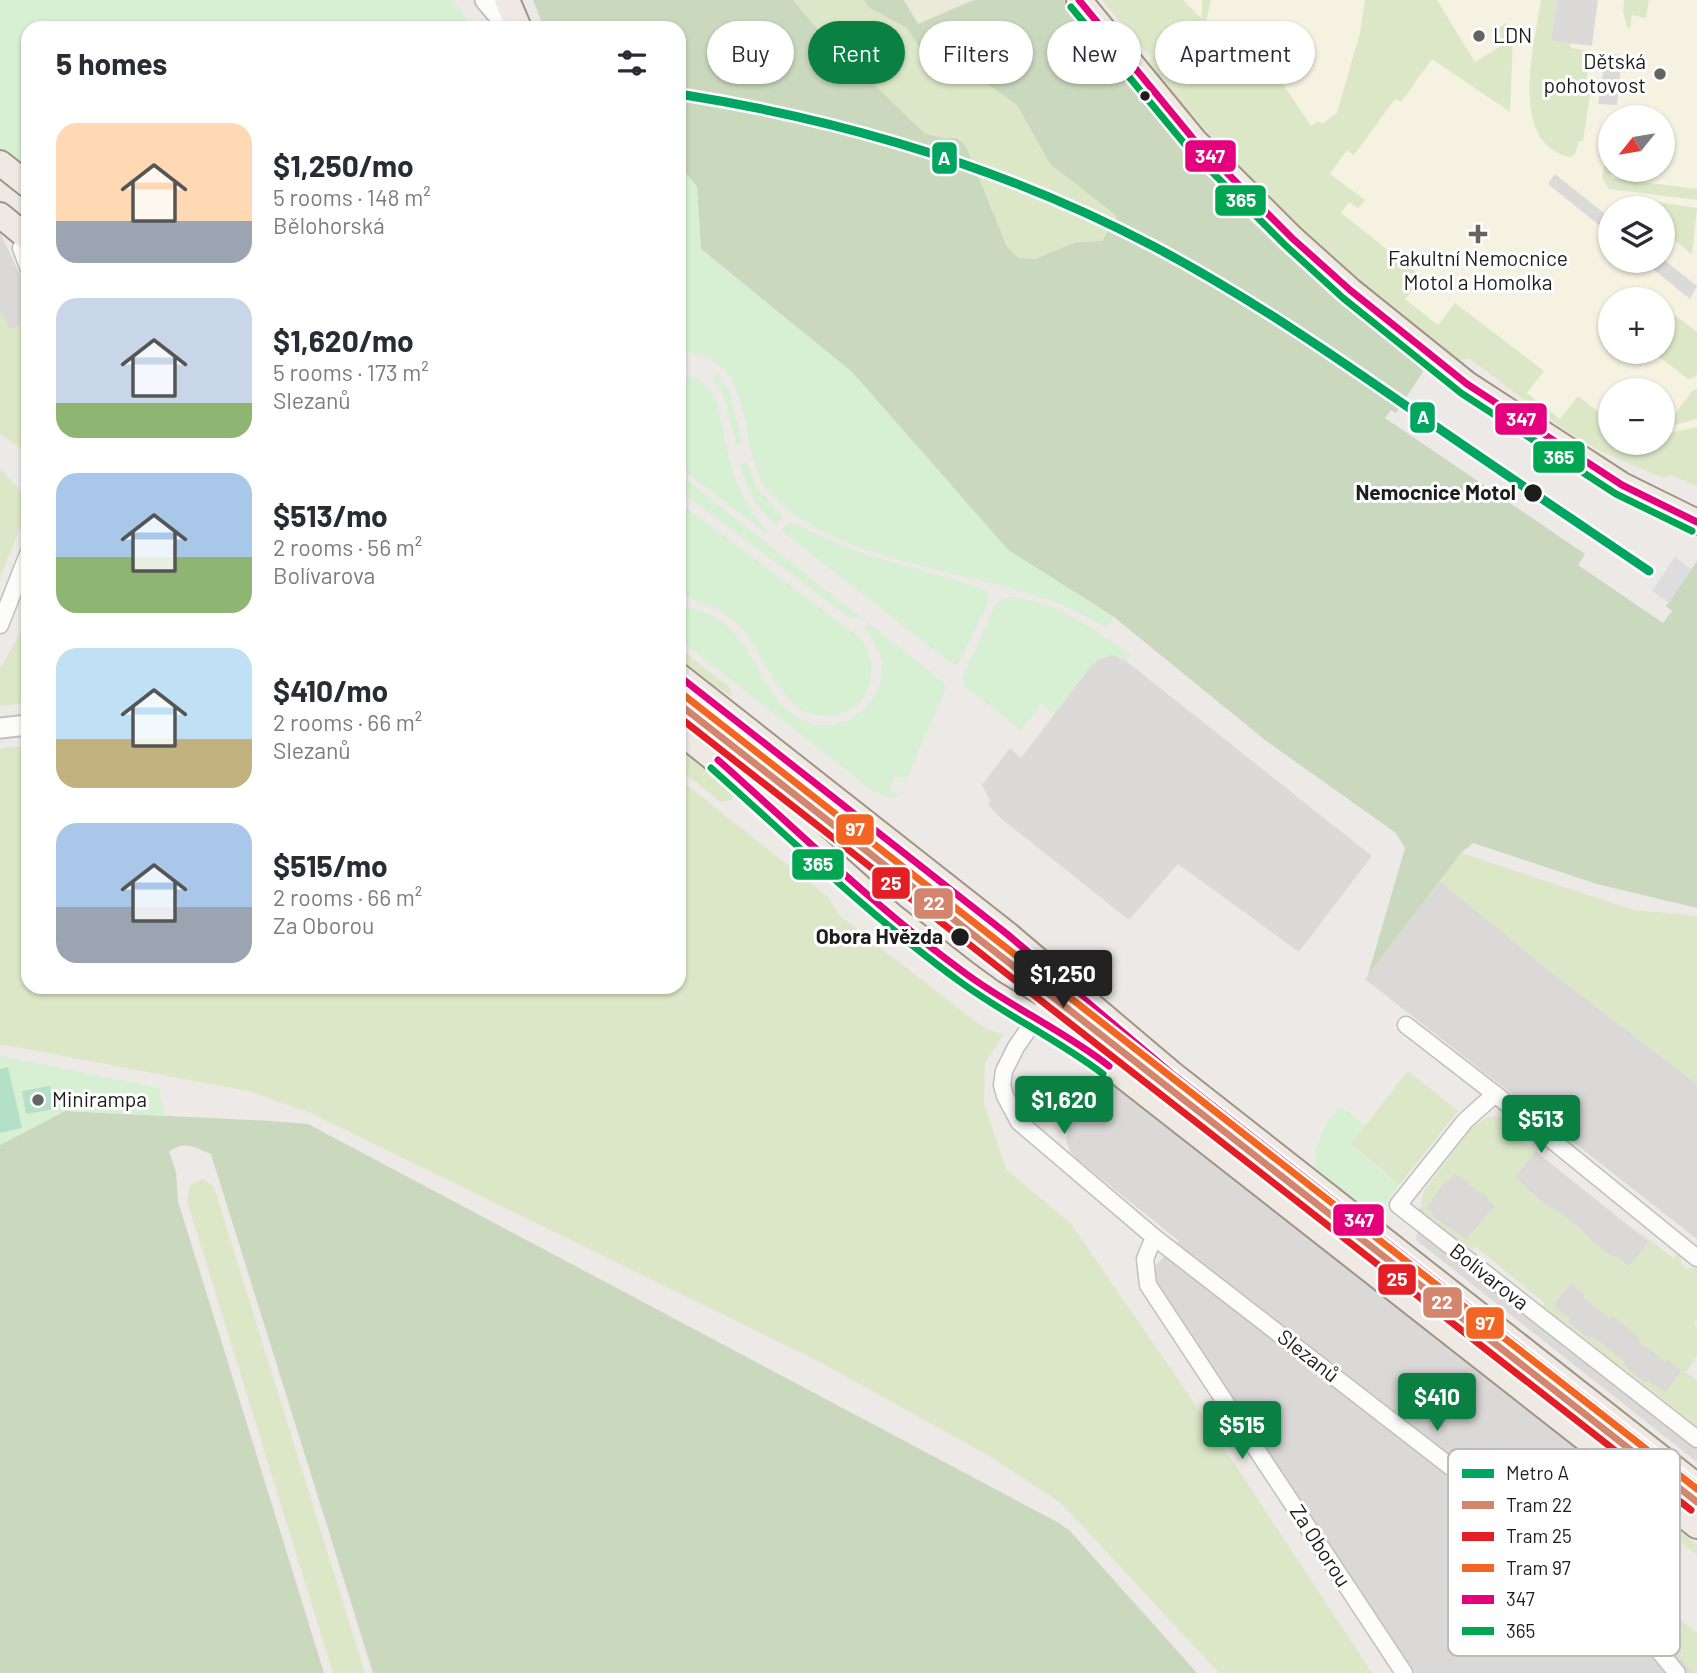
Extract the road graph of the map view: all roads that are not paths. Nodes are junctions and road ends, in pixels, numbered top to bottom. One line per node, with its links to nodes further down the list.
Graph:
1 (485, 0): 4 (street)
2 (507, 0): 5 (main road)
3 (1079, 0): 10 (main road)
4 (503, 21)
5 (516, 21)
6 (0, 163): 7 (main road)
7 (21, 180)
8 (0, 215): 9 (main road)
9 (21, 233)
10 (1697, 522)
11 (21, 572): 12 (street)
12 (0, 625)
13 (686, 682): 18 (main road)
14 (21, 726): 15 (street)
15 (0, 731): 16 (street)
16 (21, 733)
17 (686, 736): 19 (main road)
18 (1063, 980): 19 (street, Slezanů); 26 (main road)
19 (1035, 1018): 22 (street, Slezanů); 25 (main road)
20 (1406, 1025): 21 (street)
21 (1495, 1094): 23 (street); 24 (street, Bolívarova)
22 (1154, 1237): 27 (street, Slezanů); 33 (street, Za Oborou)
23 (1697, 1258)
24 (1697, 1439)
25 (1599, 1449)
26 (1650, 1449)
27 (1448, 1465)
28 (1680, 1473): 29 (main road)
29 (1697, 1486)
30 (1680, 1513): 31 (main road)
31 (1697, 1526)
32 (1663, 1656): 34 (street, Slezanů)
33 (1404, 1673)
34 (1677, 1673)

